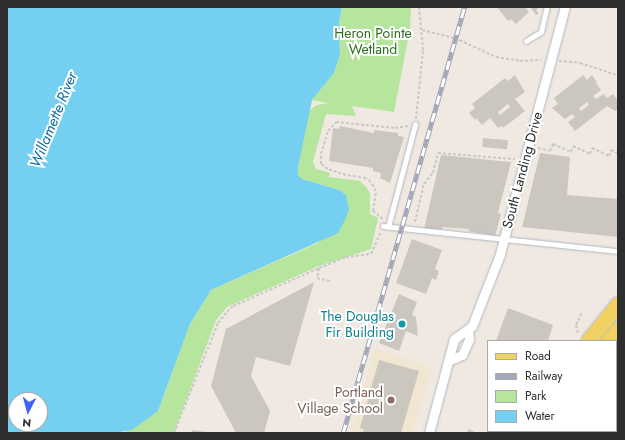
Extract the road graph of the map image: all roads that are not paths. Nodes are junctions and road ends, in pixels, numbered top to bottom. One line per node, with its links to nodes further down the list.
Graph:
1 (547, 7): 3 (lane)
2 (565, 7): 5 (street, South Landing Drive)
3 (526, 41)
4 (415, 125): 5 (lane)
5 (504, 239): 6 (lane); 8 (street, South Landing Drive)
6 (618, 251)
7 (618, 304): 9 (main road)
8 (468, 330): 11 (street); 11 (street, South Landing Drive)
9 (593, 335): 10 (street)
10 (614, 335)
11 (450, 360): 12 (street)
12 (429, 433)

